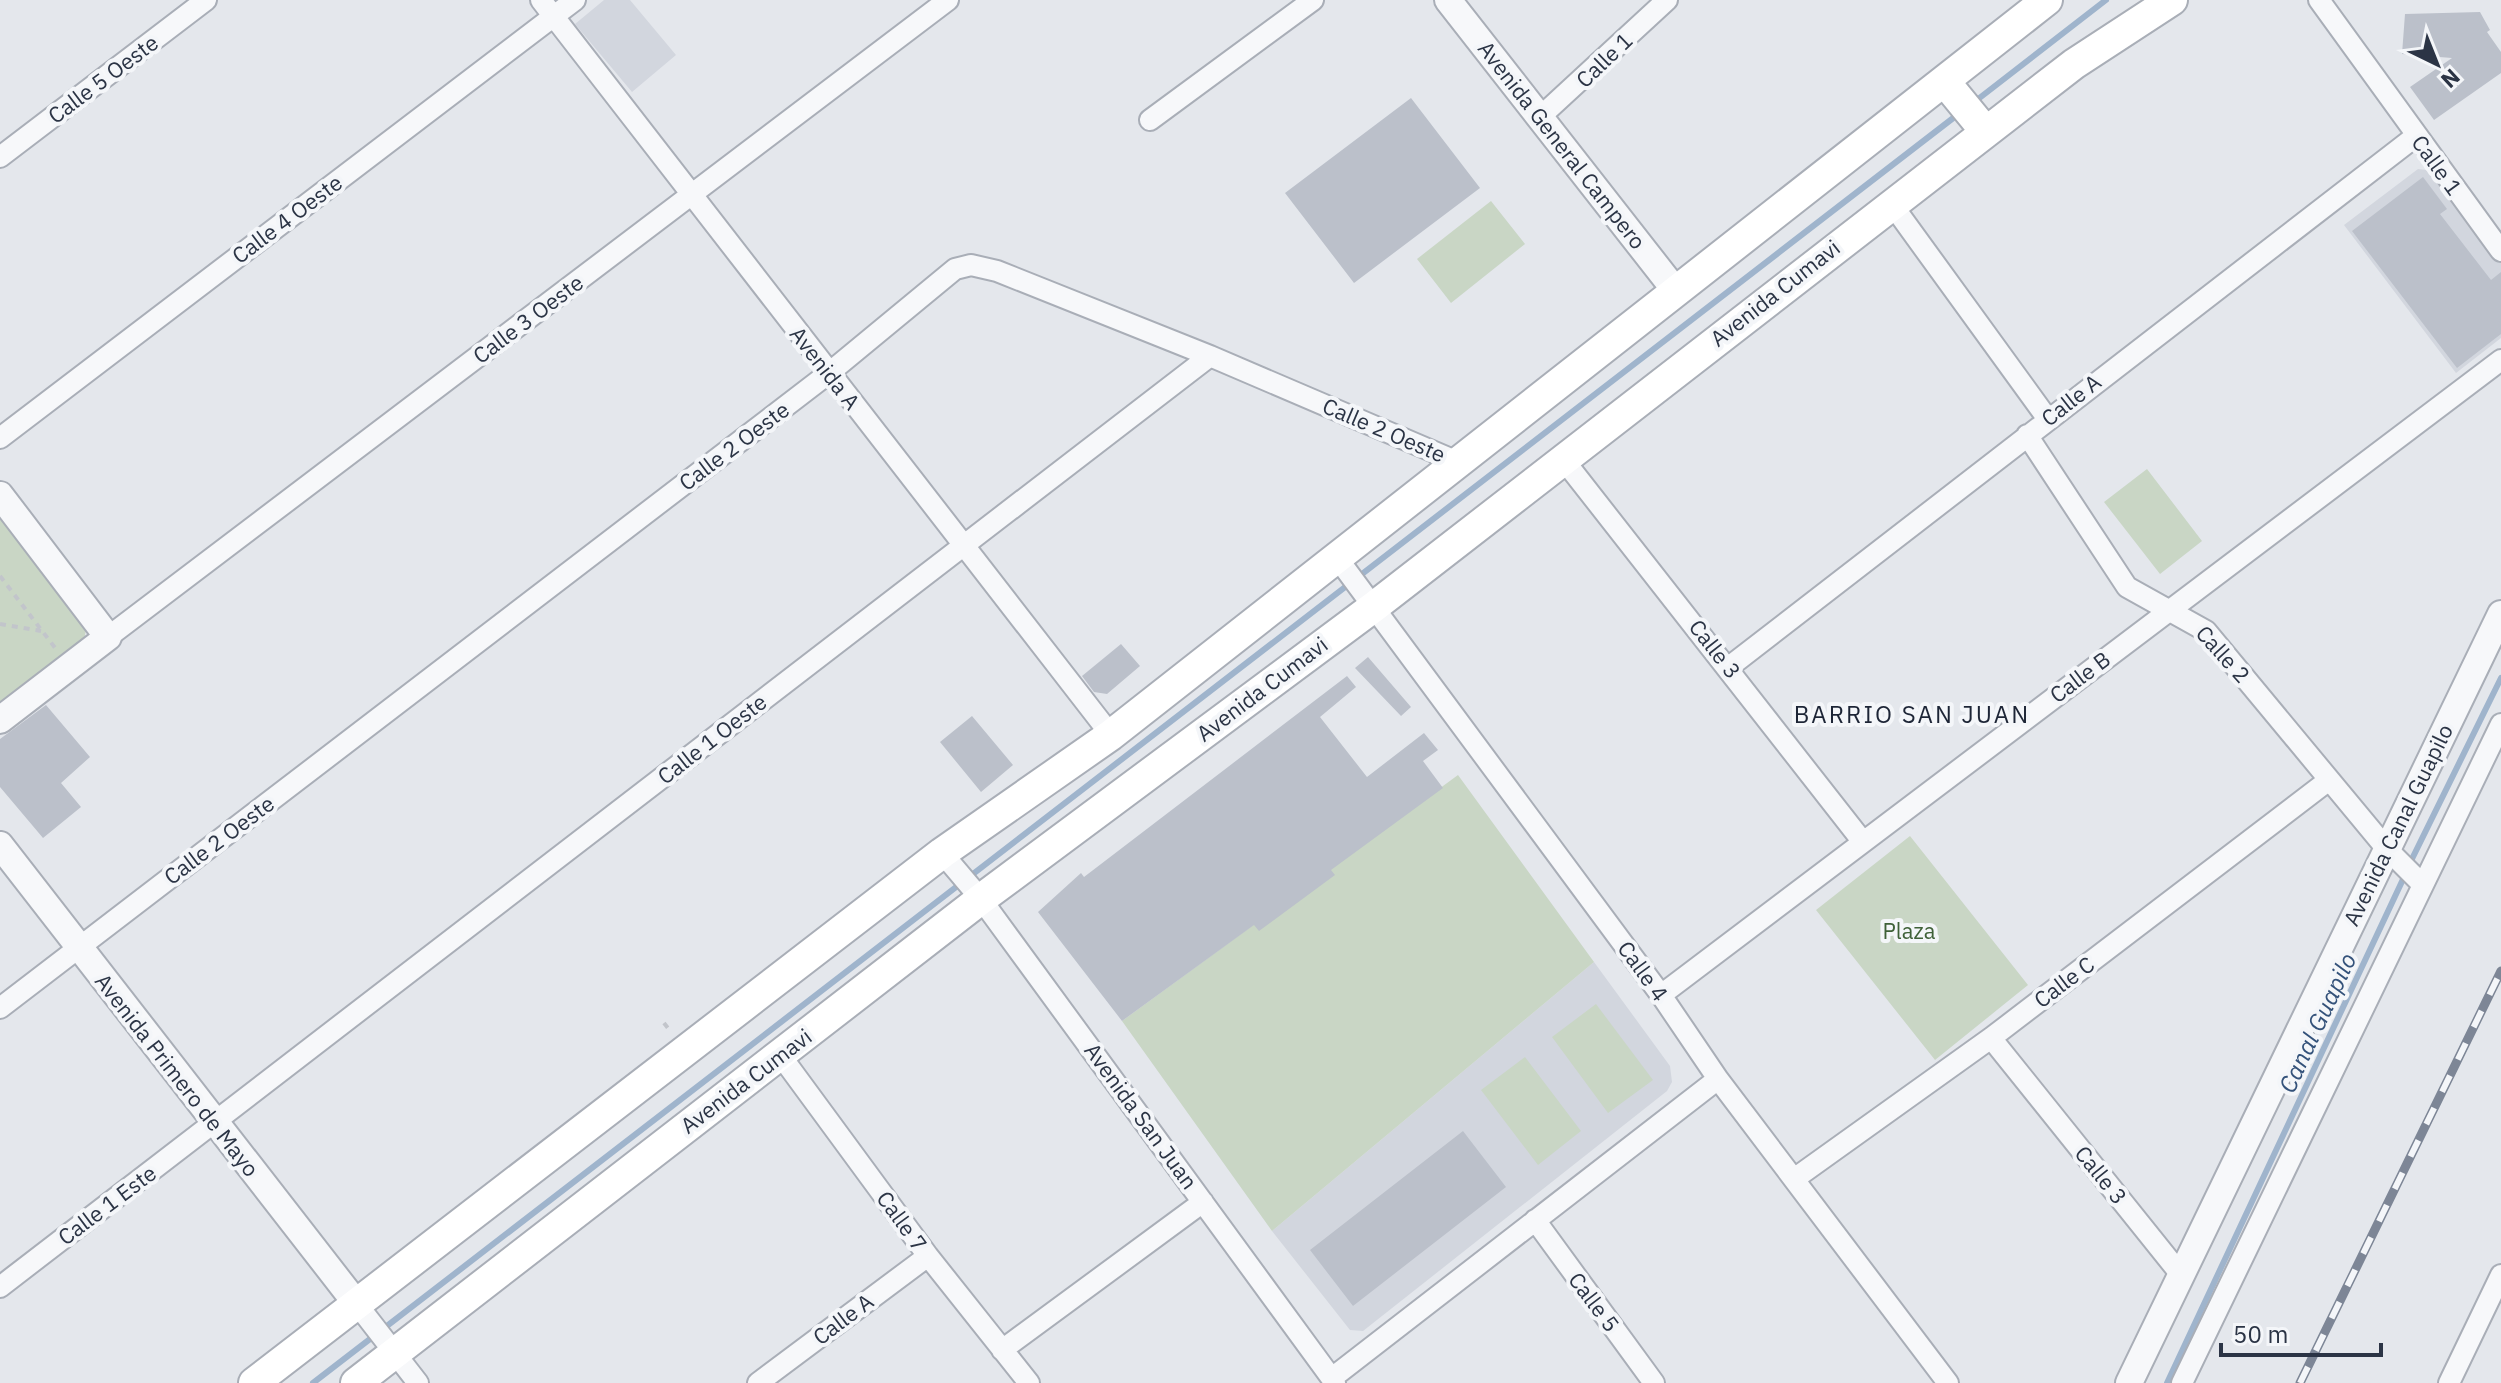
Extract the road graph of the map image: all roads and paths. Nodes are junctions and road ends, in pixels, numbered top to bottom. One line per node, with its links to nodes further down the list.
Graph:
1 (206, 0): 16 (street, Calle 5 Oeste)
2 (575, 0): 10 (street, Calle 4 Oeste)
3 (948, 0): 17 (street, Calle 3 Oeste)
4 (1313, 0): 13 (street)
5 (1448, 0): 12 (street, Avenida General Campero)
6 (1667, 0): 12 (street, Calle 1)
7 (2047, 0): 11 (main road)
8 (2172, 0): 14 (main road, Avenida Cumavi)
9 (2319, 0): 15 (street, Calle 1)
10 (547, 8): 17 (street, Avenida A); 26 (street, Calle 4 Oeste)
11 (1950, 89): 14 (main road); 20 (main road)
12 (1539, 118): 20 (street, Avenida General Campero)
13 (1150, 120)
14 (1982, 127): 18 (main road, Avenida Cumavi)
15 (2416, 136): 19 (street, Calle 1); 24 (street, Calle A)
16 (0, 157)
17 (692, 195): 23 (street, Avenida A); 38 (street, Calle 3 Oeste)
18 (1891, 203): 24 (street); 27 (main road, Avenida Cumavi)
19 (2501, 251)
20 (1675, 290): 28 (main road)
21 (1210, 356): 23 (street, Calle 2 Oeste); 28 (street, Calle 2 Oeste); 30 (street, Calle 1 Oeste)
22 (2501, 360): 34 (street, Calle B)
23 (829, 373): 30 (street, Avenida A); 53 (street, Calle 2 Oeste)
24 (2047, 418): 25 (street, Calle A)
25 (2027, 435): 34 (street, Calle 2); 42 (street, Calle A)
26 (0, 438)
27 (1563, 459): 33 (main road, Avenida Cumavi); 42 (street, Calle 3)
28 (1460, 463): 31 (main road)
29 (0, 495): 38 (street)
30 (963, 547): 45 (street, Avenida A); 59 (street, Calle 1 Oeste)
31 (1344, 566): 33 (street, Calle 4); 45 (main road)
32 (0, 576): 37 (path)
33 (1369, 599): 52 (main road, Avenida Cumavi); 54 (street, Calle 4)
34 (2167, 611): 46 (street, Calle 2); 47 (street, Calle B)
35 (2501, 614): 49 (street, Avenida Canal Guapilo)
36 (0, 624): 37 (path)
37 (43, 631): 40 (path)
38 (108, 637): 43 (street)
39 (66, 645): 40 (path)
40 (58, 651): 41 (path)
41 (46, 659)
42 (1729, 667): 47 (street, Calle 3)
43 (0, 720)
44 (2501, 724): 51 (street)
45 (1111, 735): 50 (main road)
46 (2329, 780): 49 (street, Calle 2); 56 (street, Calle C)
47 (1863, 842): 54 (street, Calle B)
48 (0, 845): 53 (street, Avenida Primero de Mayo)
49 (2390, 851): 51 (street, Calle 2); 65 (street, Avenida Canal Guapilo)
50 (947, 858): 52 (street, Avenida San Juan); 67 (main road)
51 (2420, 882): 79 (street)
52 (977, 893): 57 (main road, Avenida Cumavi); 61 (street, Avenida San Juan)
53 (77, 948): 55 (street, Calle 2 Oeste); 59 (street, Avenida Primero de Mayo)
54 (1661, 995): 58 (street, Calle 4)
55 (0, 1008)
56 (1991, 1038): 60 (street, Calle C); 65 (street, Calle 3)
57 (781, 1056): 63 (street, Calle 7); 68 (main road, Avenida Cumavi)
58 (1718, 1079): 60 (street, Calle 4); 62 (street)
59 (214, 1123): 66 (street, Calle 1 Este); 67 (street, Avenida Primero de Mayo)
60 (1794, 1179): 77 (street, Calle 4)
61 (1203, 1202): 69 (street); 70 (street, Avenida San Juan)
62 (1535, 1220): 70 (street); 76 (street, Calle 5)
63 (928, 1256): 69 (street, Calle 7); 74 (street, Calle A)
64 (2501, 1275): 80 (street)
65 (2182, 1276): 78 (street, Avenida Canal Guapilo)
66 (0, 1287)
67 (359, 1307): 68 (street); 71 (main road)
68 (390, 1344): 72 (main road, Avenida Cumavi); 73 (street)
69 (1002, 1350): 75 (street, Calle 7)
70 (1334, 1381)
71 (254, 1383)
72 (356, 1383)
73 (418, 1383)
74 (758, 1383)
75 (1029, 1383)
76 (1654, 1383)
77 (1948, 1383)
78 (2129, 1383)
79 (2182, 1383)
80 (2449, 1383)

